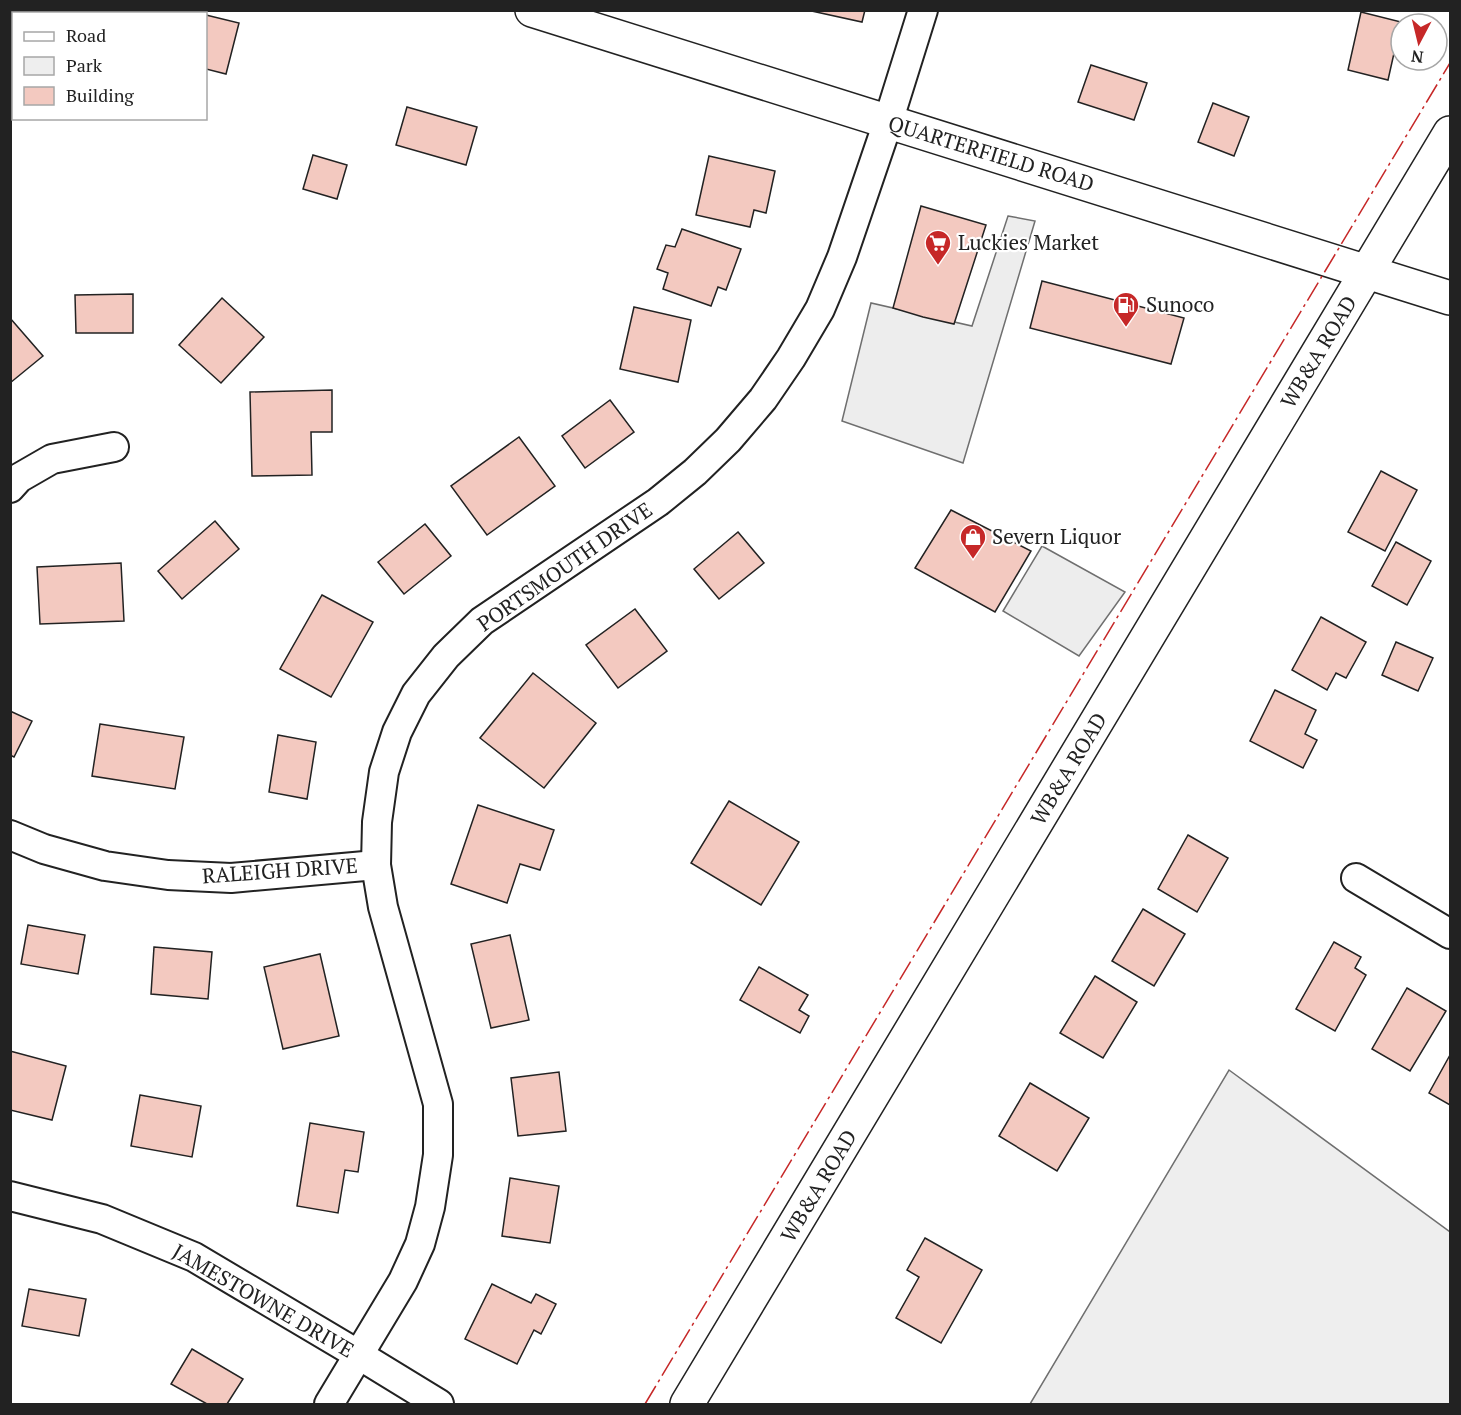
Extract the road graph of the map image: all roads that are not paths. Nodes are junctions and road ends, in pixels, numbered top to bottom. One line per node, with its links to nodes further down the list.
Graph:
1 (532, 10): 3 (street, QUARTERFIELD ROAD)
2 (923, 10): 3 (street, PORTSMOUTH DRIVE)
3 (888, 122): 5 (street, QUARTERFIELD ROAD); 10 (street, PORTSMOUTH DRIVE)
4 (1450, 133): 5 (street, WB&A ROAD)
5 (1367, 273): 6 (street, QUARTERFIELD ROAD); 17 (street, WB&A ROAD)
6 (1450, 298)
7 (114, 447): 8 (street)
8 (10, 488)
9 (10, 835): 10 (street, RALEIGH DRIVE)
10 (376, 865): 14 (street, PORTSMOUTH DRIVE)
11 (1356, 878): 12 (street)
12 (1450, 934)
13 (10, 1196): 14 (street, JAMESTOWNE DRIVE)
14 (359, 1355): 15 (street, PORTSMOUTH DRIVE); 16 (street, JAMESTOWNE DRIVE)
15 (329, 1404)
16 (439, 1404)
17 (687, 1404)

